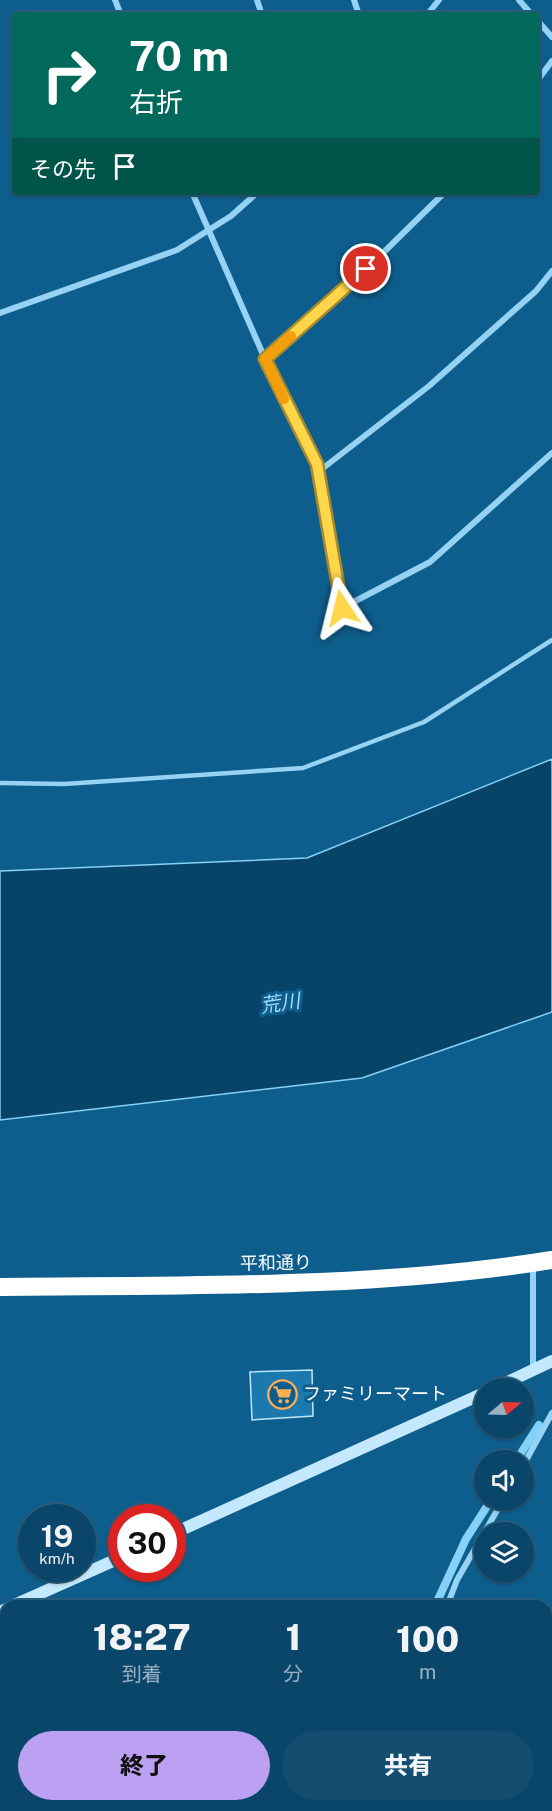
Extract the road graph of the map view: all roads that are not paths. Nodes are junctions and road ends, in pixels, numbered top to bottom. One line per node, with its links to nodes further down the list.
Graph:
1 (439, 0): 3 (street)
2 (519, 0): 4 (street)
3 (429, 12)
4 (529, 12)
5 (540, 23): 6 (street)
6 (552, 37)
7 (552, 61): 8 (street)
8 (540, 77)
9 (193, 195): 12 (street)
10 (255, 195): 12 (street)
11 (442, 195): 15 (street)
12 (207, 230): 14 (street); 15 (street)
13 (552, 271): 17 (street)
14 (0, 313)
15 (265, 359): 17 (street)
16 (552, 453): 17 (street)
17 (318, 472)
18 (552, 640): 19 (lane)
19 (0, 783)
20 (552, 1260): 21 (highway, 平和通り)
21 (533, 1263): 22 (highway, 平和通り); 24 (street)
22 (0, 1287)
23 (552, 1362): 24 (street)
24 (533, 1371): 25 (street)
25 (517, 1378)
26 (474, 1398): 30 (street)
27 (552, 1413): 28 (street)
28 (532, 1450)
29 (497, 1510): 33 (street)
30 (186, 1528)
31 (108, 1563): 32 (street)
32 (25, 1600)
33 (449, 1600)

